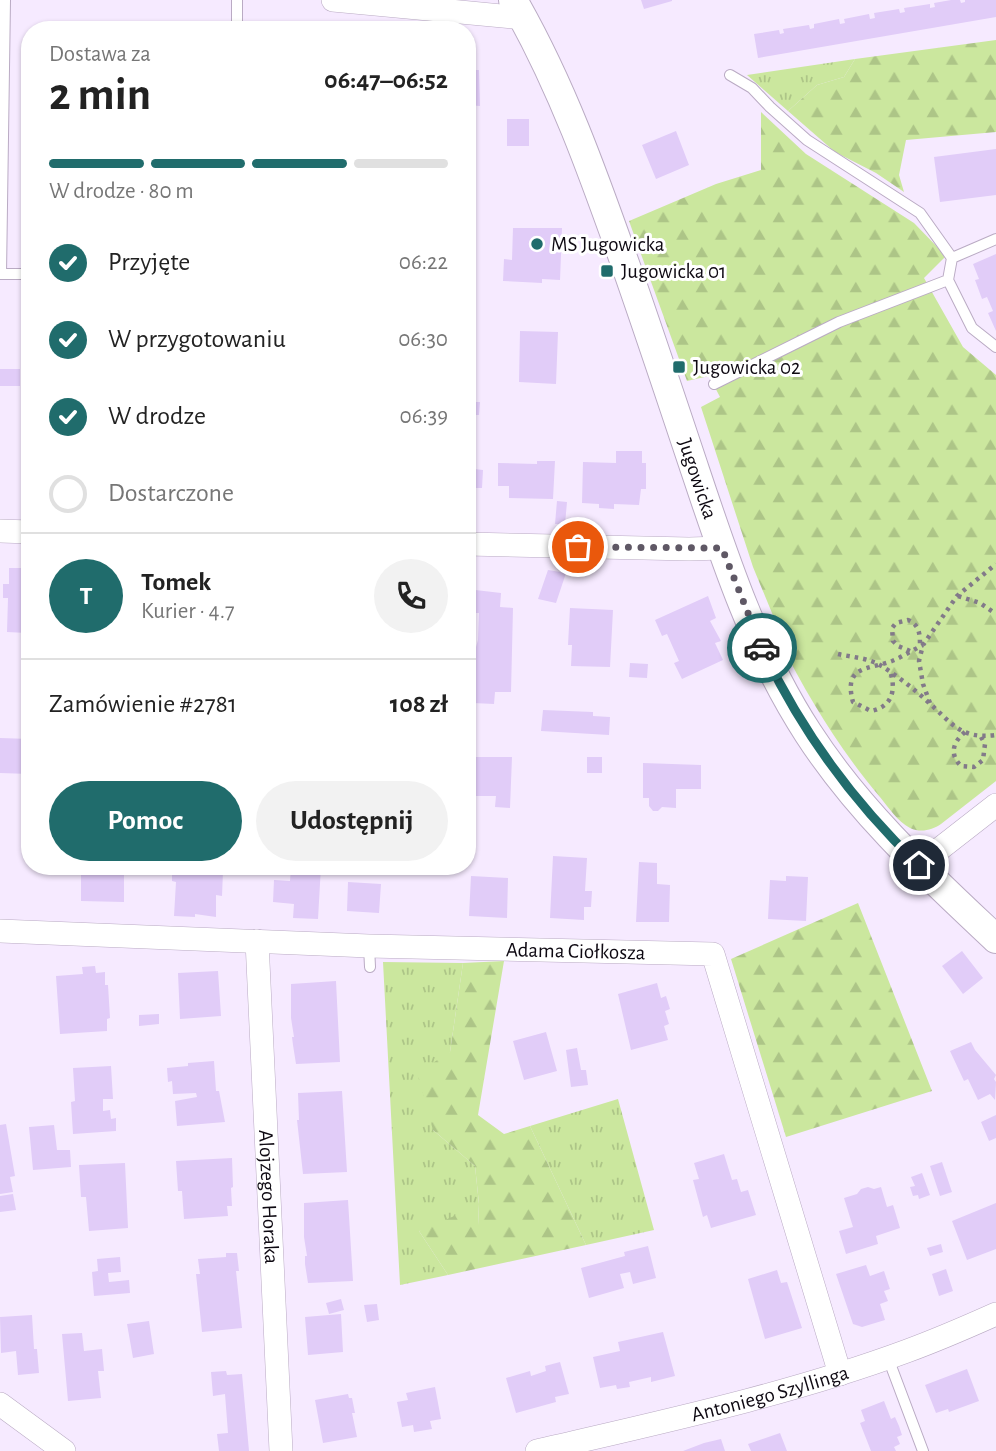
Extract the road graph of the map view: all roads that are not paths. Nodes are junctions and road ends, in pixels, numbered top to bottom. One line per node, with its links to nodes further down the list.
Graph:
1 (5, 0): 9 (lane)
2 (237, 0): 5 (lane)
3 (333, 0): 4 (street)
4 (518, 9): 16 (street, Jugowicka)
5 (237, 21)
6 (730, 75): 8 (lane)
7 (996, 239): 8 (lane)
8 (952, 258): 10 (lane)
9 (21, 274)
10 (948, 280): 11 (lane); 12 (lane)
11 (996, 347)
12 (714, 384)
13 (0, 531): 14 (street)
14 (21, 532)
15 (476, 544): 16 (street)
16 (722, 548): 18 (street, Jugowicka)
17 (996, 805): 18 (street)
18 (919, 865): 20 (street, Jugowicka)
19 (0, 931): 21 (street, Adama Ciołkosza)
20 (996, 939)
21 (257, 941): 24 (street, Adama Ciołkosza); 27 (street, Alojzego Horaka)
22 (996, 1314): 23 (street, Antoniego Szyllinga)
23 (888, 1358): 24 (street, Antoniego Szyllinga); 29 (lane)
24 (840, 1374): 28 (street, Antoniego Szyllinga)
25 (0, 1404): 26 (street)
26 (64, 1451)
27 (281, 1451)
28 (537, 1451)
29 (923, 1451)

